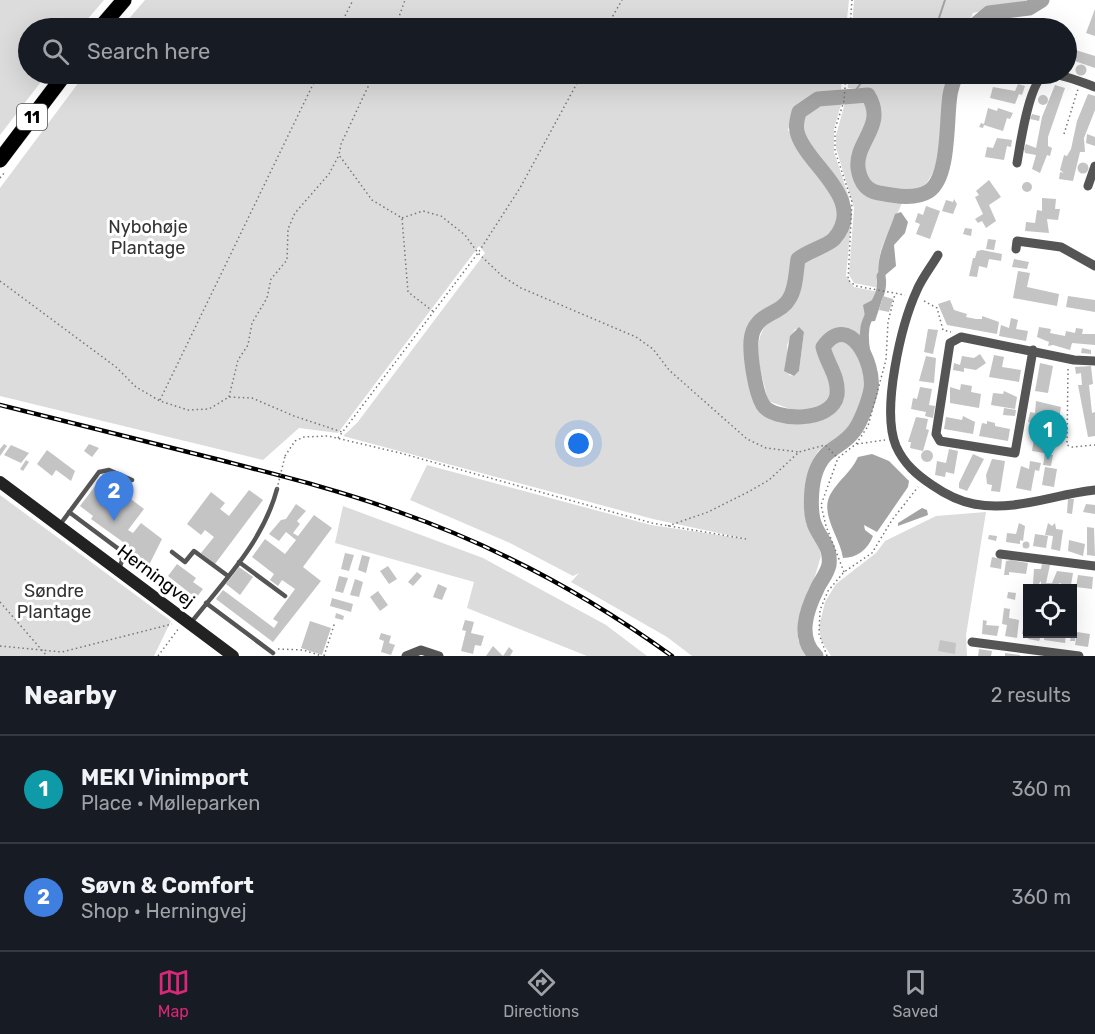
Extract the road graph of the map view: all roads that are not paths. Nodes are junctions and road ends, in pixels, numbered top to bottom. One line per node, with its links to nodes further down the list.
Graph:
1 (124, 0): 2 (main road)
2 (108, 18)
3 (1077, 81): 6 (street)
4 (57, 84): 7 (main road, 11)
5 (1037, 84): 8 (street)
6 (1095, 87)
7 (0, 160)
8 (1017, 163)
9 (1095, 166): 10 (street)
10 (1088, 186)
11 (1016, 249): 13 (street)
12 (938, 255): 19 (street)
13 (1095, 266)
14 (1033, 350): 14 (street); 15 (street)
15 (1095, 361)
16 (132, 480): 20 (lane)
17 (0, 482): 21 (street, Herningvej)
18 (277, 489): 24 (lane)
19 (1095, 490)
20 (69, 513): 21 (lane); 26 (lane)
21 (59, 526): 26 (street, Herningvej)
22 (172, 552): 27 (lane)
23 (1000, 554): 25 (street)
24 (239, 562): 27 (lane); 28 (lane)
25 (1095, 566)
26 (118, 571): 30 (street, Herningvej)
27 (228, 576): 29 (lane)
28 (285, 596)
29 (206, 603): 30 (lane); 32 (lane)
30 (187, 622): 33 (street, Herningvej)
31 (972, 642): 36 (street)
32 (273, 653)
33 (233, 656)
34 (406, 656): 35 (street)
35 (438, 656)
36 (1079, 656)

